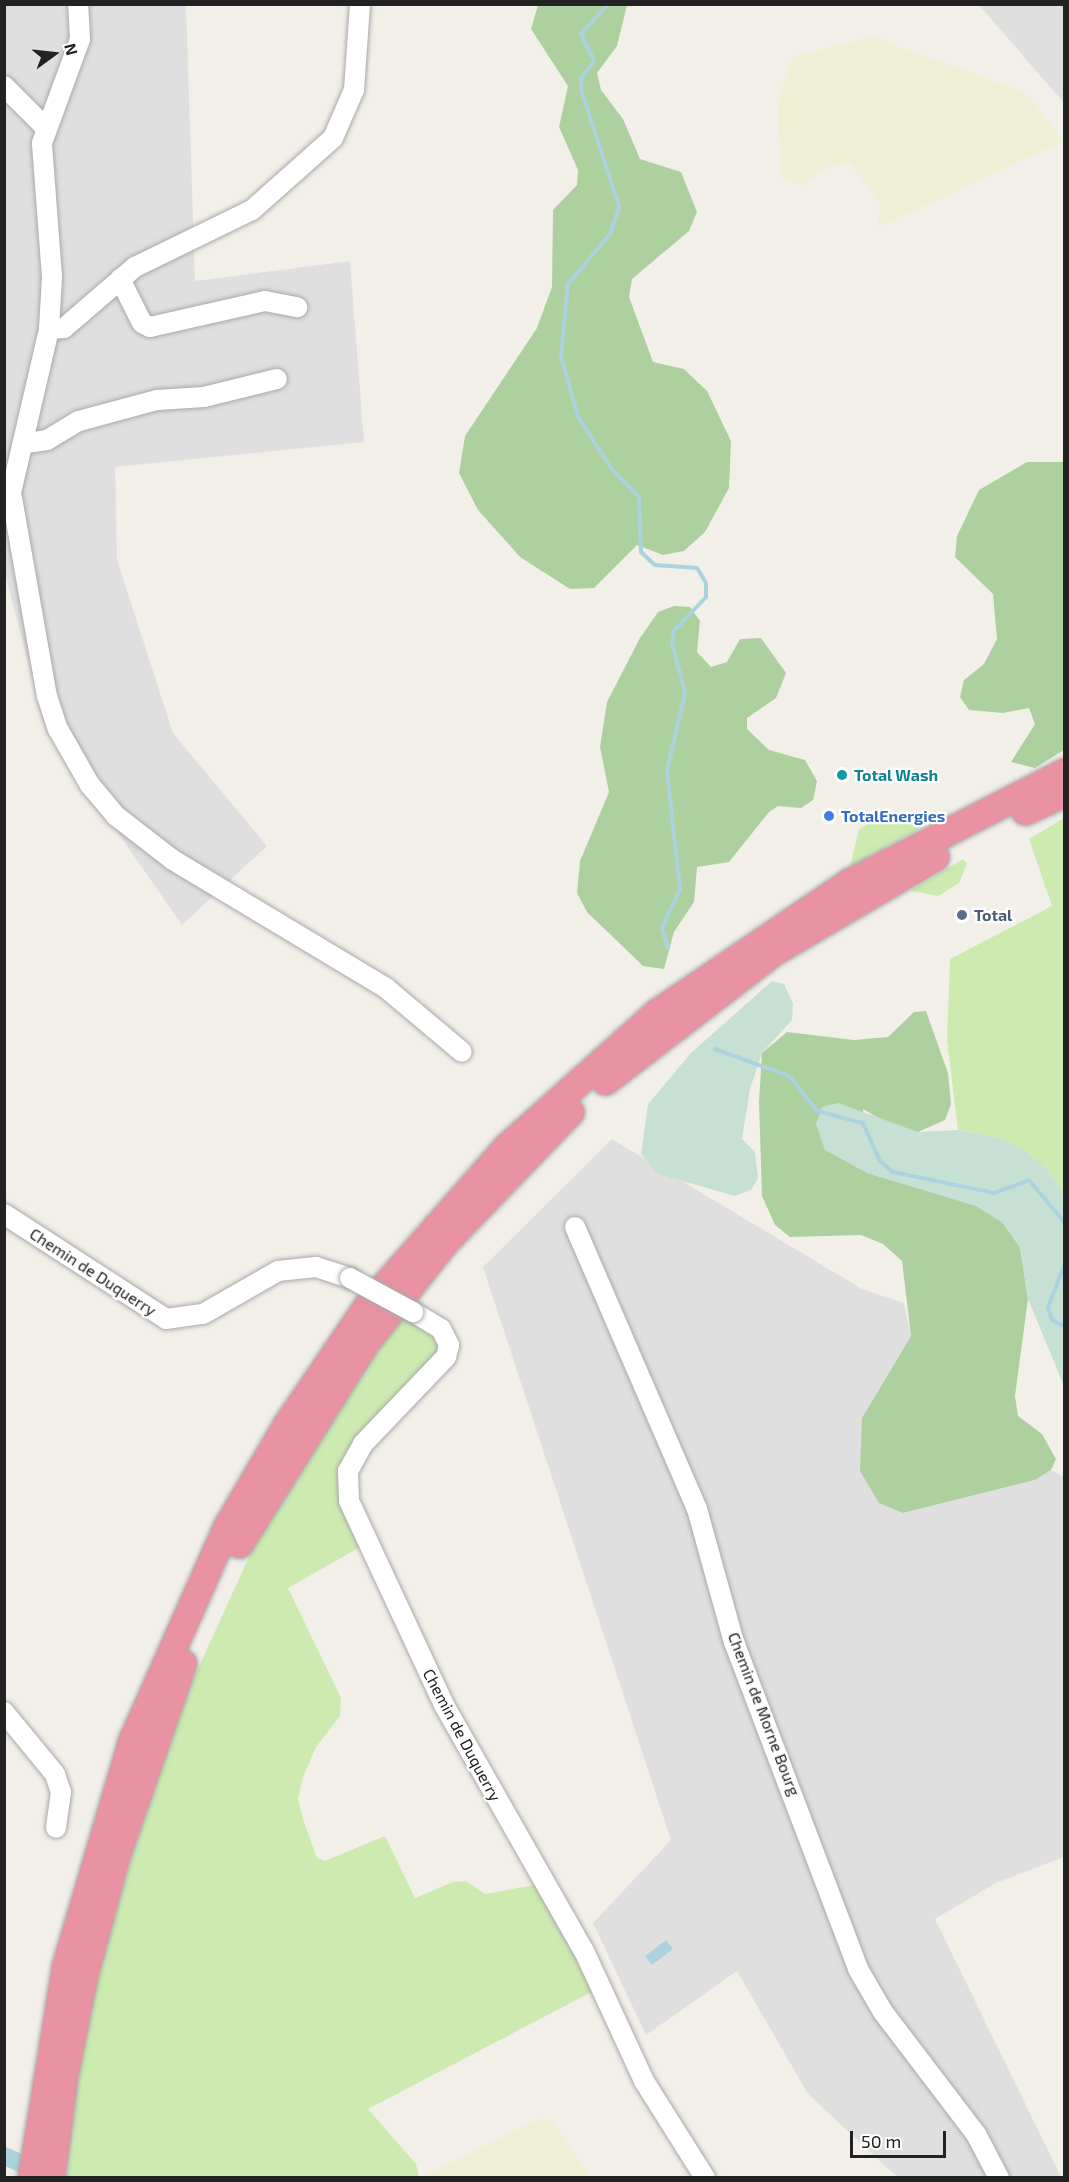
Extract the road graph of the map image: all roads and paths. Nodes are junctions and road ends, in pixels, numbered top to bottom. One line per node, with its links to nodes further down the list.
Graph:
1 (78, 4): 4 (street)
2 (360, 4): 5 (street)
3 (4, 86): 4 (street)
4 (45, 127): 7 (street)
5 (120, 279): 6 (street); 7 (street)
6 (297, 308)
7 (49, 329): 9 (street)
8 (277, 379): 9 (street)
9 (26, 443): 10 (street)
10 (8, 507): 13 (street)
11 (1065, 772): 18 (highway)
12 (1065, 793): 18 (highway)
13 (462, 1052)
14 (4, 1214): 20 (street, Chemin de Duquerry, bridge)
15 (575, 1227): 21 (street, Chemin de Morne Bourg)
16 (4, 1712): 17 (street)
17 (56, 1828)
18 (47, 2158): 19 (highway)
19 (31, 2178)
20 (705, 2178)
21 (999, 2178)

